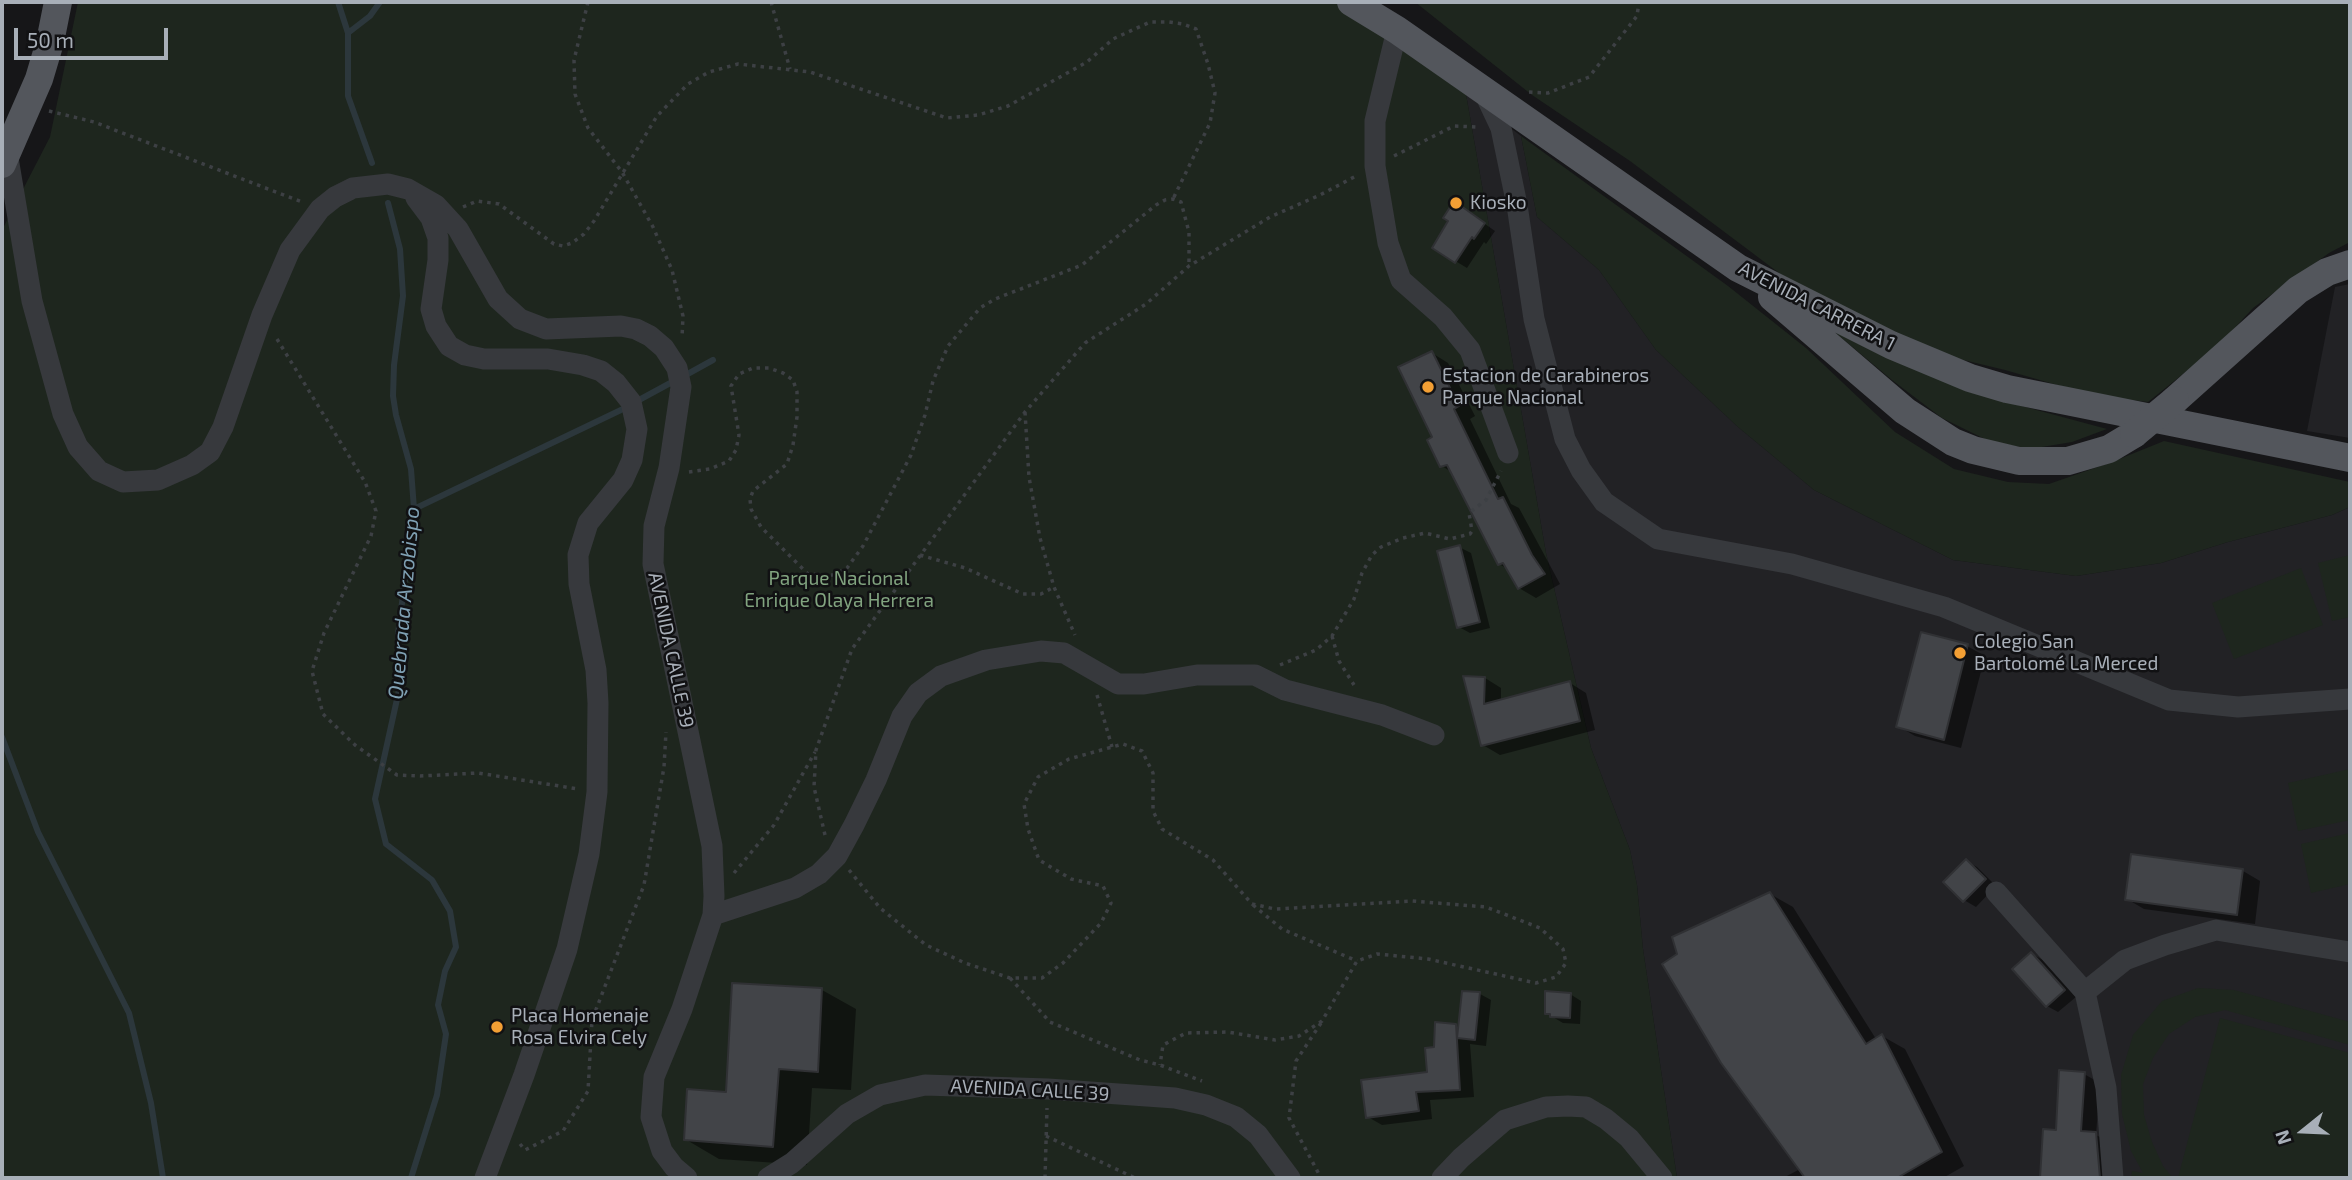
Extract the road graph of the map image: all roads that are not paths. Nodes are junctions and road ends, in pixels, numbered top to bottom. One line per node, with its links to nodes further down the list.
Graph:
1 (58, 2): 5 (main road)
2 (1350, 2): 3 (main road, AVENIDA CARRERA 1)
3 (1397, 30): 4 (main road, AVENIDA CARRERA 1); 9 (street)
4 (1484, 90): 8 (main road, AVENIDA CARRERA 1); 11 (street)
5 (4, 151): 6 (street, AVENIDA CALLE 39)
6 (408, 189): 14 (street, AVENIDA CALLE 39); 17 (street)
7 (2350, 264): 8 (main road, bridge)
8 (1738, 268): 10 (main road, AVENIDA CARRERA 1)
9 (1508, 453)
10 (2350, 458)
11 (2350, 699)
12 (1434, 735): 14 (street)
13 (1997, 892): 16 (street)
14 (714, 905): 18 (street, AVENIDA CALLE 39)
15 (2350, 952): 16 (street)
16 (2085, 992): 23 (street)
17 (485, 1178)
18 (687, 1178)
19 (768, 1178): 20 (street, AVENIDA CALLE 39)
20 (1290, 1178)
21 (1442, 1178): 22 (street)
22 (1662, 1178)
23 (2113, 1178)

